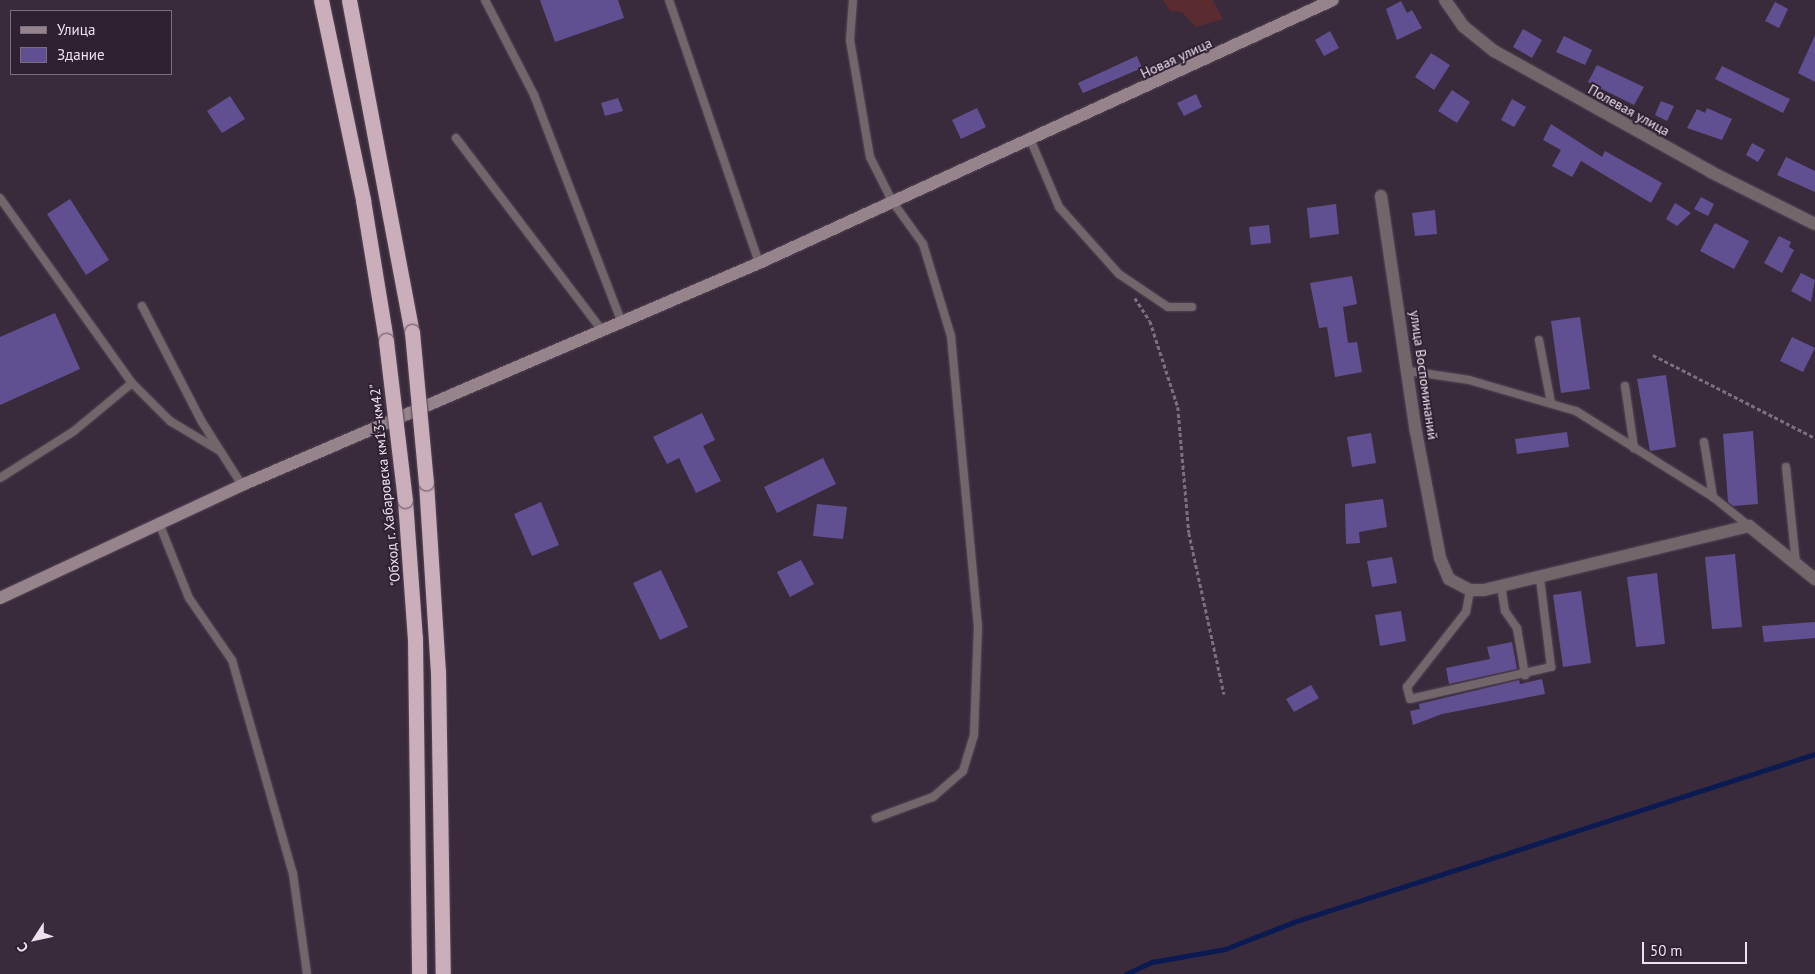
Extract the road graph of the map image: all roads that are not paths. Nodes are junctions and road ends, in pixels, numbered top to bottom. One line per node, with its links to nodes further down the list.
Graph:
1 (321, 0): 42 (highway, "Обход г. Хабаровска км13-км42", bridge)
2 (349, 0): 43 (highway, bridge)
3 (485, 0): 17 (lane)
4 (669, 0): 14 (lane)
5 (854, 0): 12 (lane)
6 (1333, 0): 9 (main road, Новая улица)
7 (1445, 0): 13 (street, Полевая улица)
8 (456, 138): 18 (lane)
9 (1031, 141): 12 (main road, Новая улица); 16 (lane)
10 (1381, 196): 20 (street, улица Воспоминаний)
11 (0, 198): 21 (lane)
12 (892, 201): 14 (main road, Новая улица); 40 (lane)
13 (1815, 224)
14 (759, 263): 17 (main road, Новая улица)
15 (142, 306): 26 (lane)
16 (1192, 307)
17 (622, 323): 18 (main road, Новая улица)
18 (602, 330): 29 (main road, Новая улица)
19 (1539, 340): 23 (lane)
20 (1409, 371): 23 (lane); 37 (street, улица Воспоминаний)
21 (132, 383): 26 (lane); 28 (lane)
22 (1625, 386): 25 (lane)
23 (1551, 403): 25 (lane)
24 (1704, 442): 30 (lane)
25 (1634, 448): 30 (lane)
26 (220, 450): 29 (lane)
27 (1786, 467): 33 (lane)
28 (0, 478)
29 (242, 485): 31 (main road, Новая улица)
30 (1713, 497): 32 (lane)
31 (160, 523): 38 (main road, Новая улица); 41 (lane)
32 (1749, 526): 33 (street); 34 (street)
33 (1796, 566): 35 (street)
34 (1540, 579): 36 (street); 39 (lane)
35 (1815, 579)
36 (1501, 586): 37 (street); 39 (lane)
37 (1470, 590): 39 (lane)
38 (0, 598)
39 (1525, 675)
40 (876, 818)
41 (307, 974)
42 (419, 974)
43 (443, 974)

